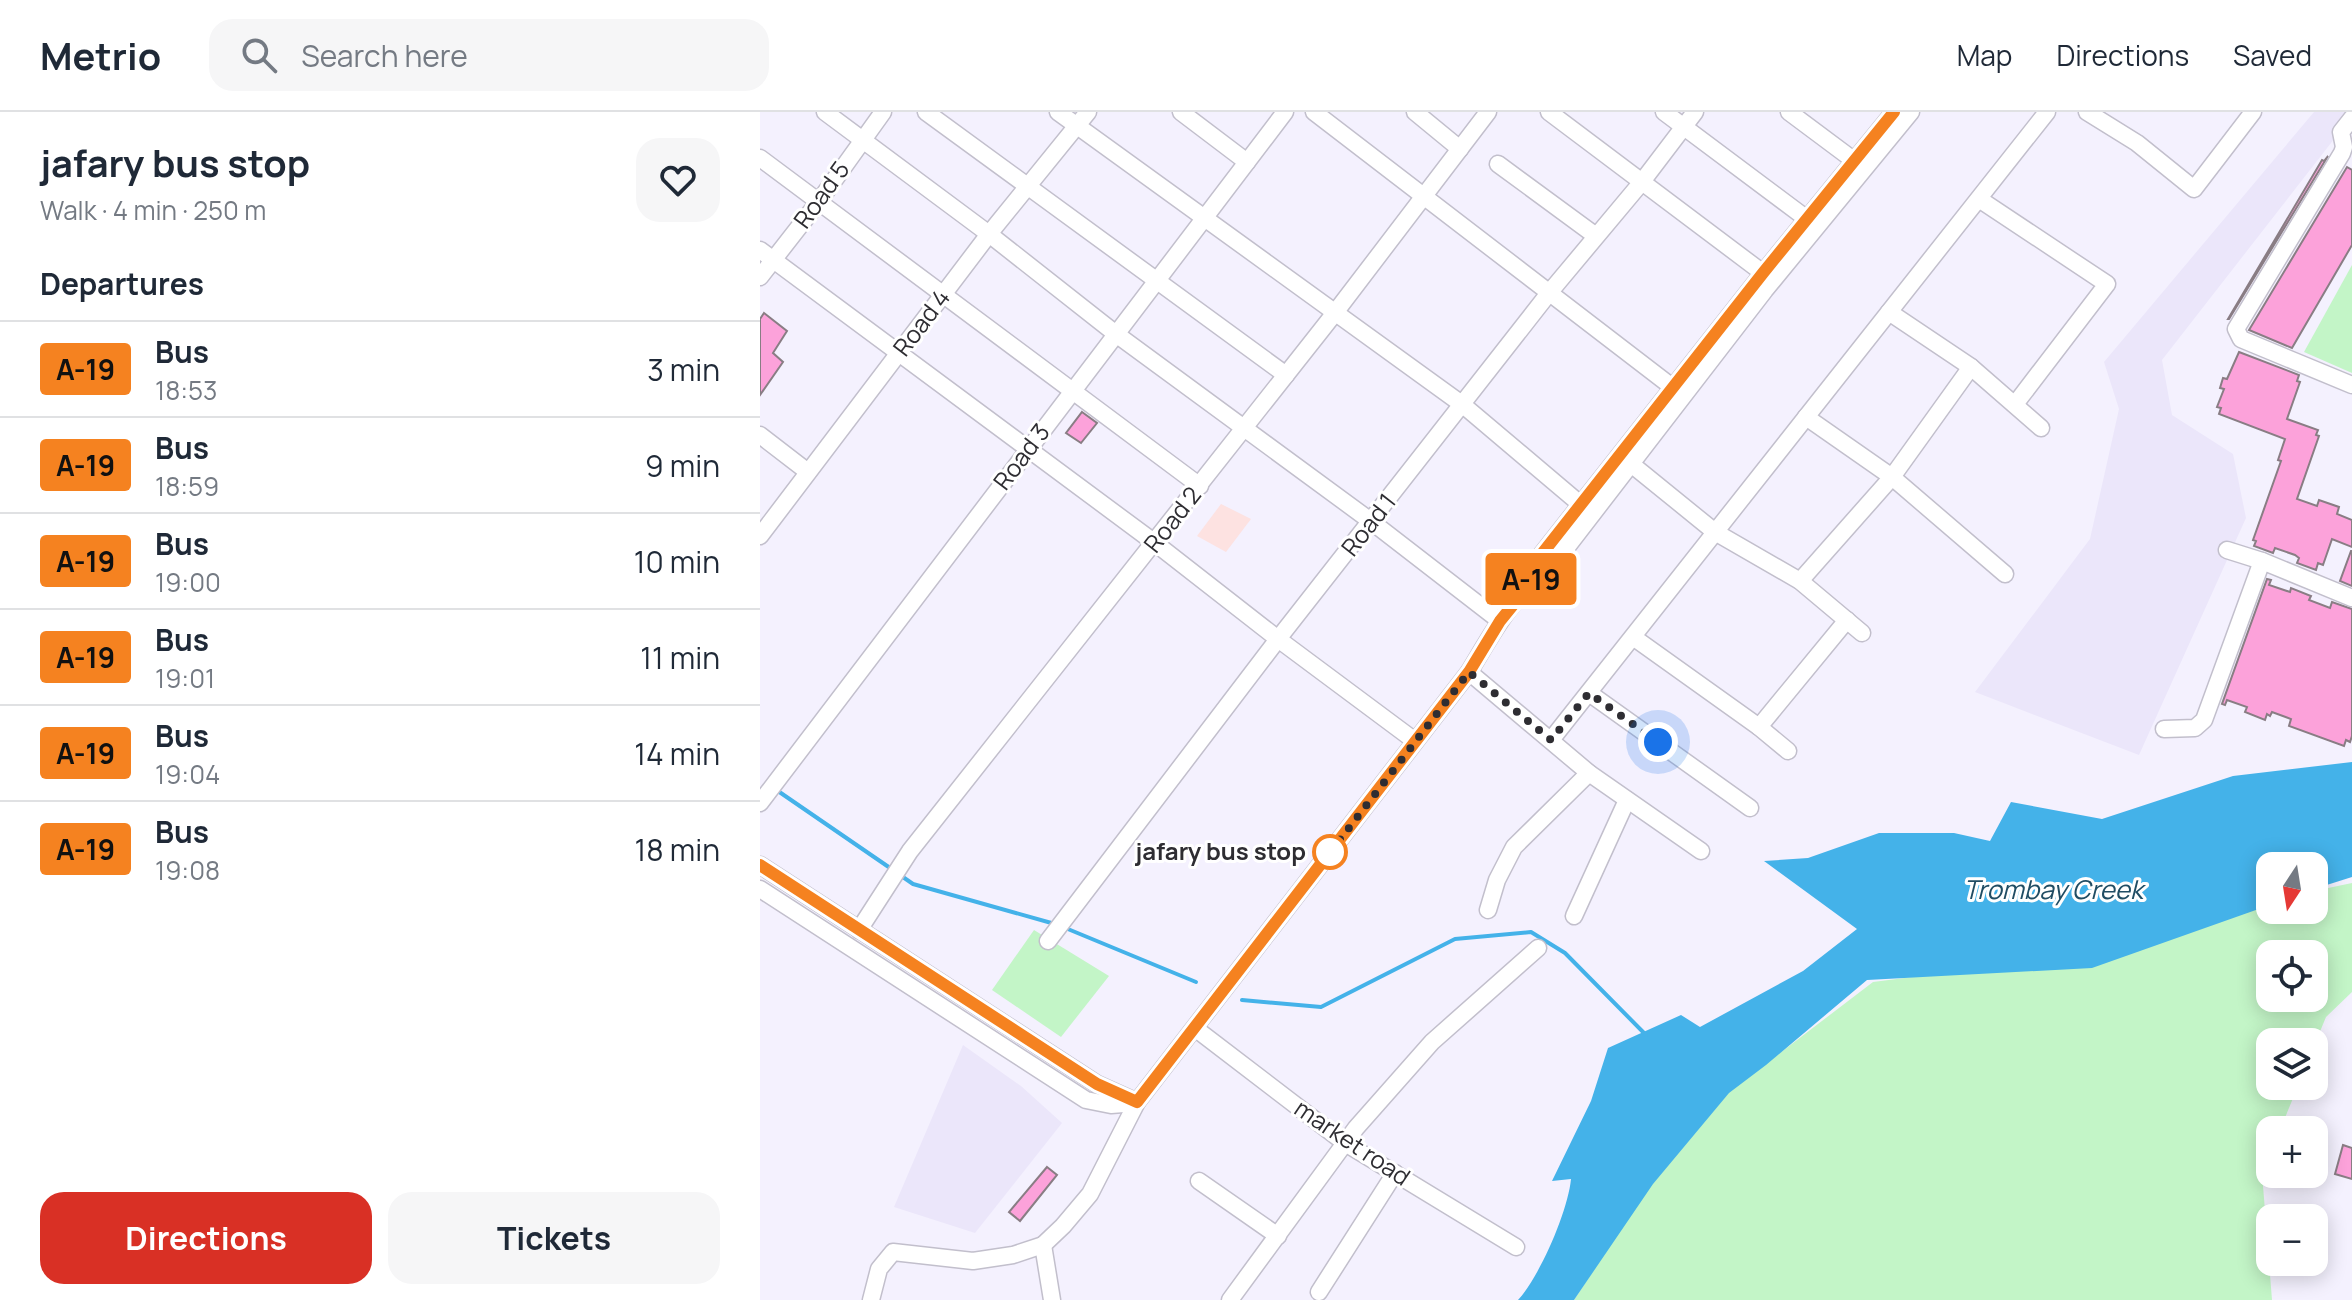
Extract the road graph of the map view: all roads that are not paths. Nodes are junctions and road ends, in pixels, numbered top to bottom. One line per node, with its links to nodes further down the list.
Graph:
1 (825, 112): 22 (street)
2 (883, 112): 22 (street, Road 5)
3 (926, 112): 29 (street)
4 (1058, 112): 20 (street)
5 (1181, 112): 25 (street)
6 (1285, 112): 25 (street, Road 3)
7 (1314, 112): 30 (street)
8 (1415, 112): 23 (street)
9 (1488, 112): 23 (street, Road 2)
10 (1549, 112): 28 (street)
11 (1664, 112): 21 (street)
12 (1695, 112): 21 (street, Road 1)
13 (1789, 112): 27 (street)
14 (1894, 112): 27 (street)
15 (1911, 112): 27 (street)
16 (2047, 112): 31 (street)
17 (2087, 112): 18 (street)
18 (2253, 112)
19 (2352, 118): 49 (street)
20 (1083, 119): 29 (street, Road 4); 33 (street)
21 (1684, 126): 28 (street, Road 1); 34 (street)
22 (862, 140): 32 (street, Road 5); 35 (street)
23 (1460, 149): 30 (street, Road 2)
24 (760, 158): 32 (street)
25 (1247, 162): 33 (street, Road 3)
26 (1498, 164): 36 (street)
27 (1860, 165): 34 (street); 51 (street)
28 (1641, 183): 36 (street, Road 1); 38 (street)
29 (1028, 186): 35 (street, Road 4); 40 (street)
30 (1426, 196): 42 (street); 44 (street, Road 2)
31 (1979, 199): 43 (street); 52 (street)
32 (820, 200): 37 (street, Road 5); 41 (street)
33 (1204, 219): 40 (street, Road 3); 44 (street)
34 (1807, 219): 38 (street)
35 (989, 234): 41 (street, Road 4); 45 (street)
36 (1596, 236): 42 (street, Road 1)
37 (767, 255): 39 (street, Road 5); 46 (street)
38 (1763, 273): 51 (street)
39 (760, 277)
40 (1157, 281): 45 (street, Road 3); 48 (street)
41 (945, 293): 46 (street, Road 4); 50 (street)
42 (1549, 293): 51 (street); 53 (street, Road 1)
43 (1889, 312): 47 (street); 54 (street)
44 (1334, 314): 48 (street, Road 2); 53 (street)
45 (1116, 334): 50 (street, Road 3); 55 (street)
46 (899, 353): 58 (street); 60 (street, Road 4)
47 (1971, 367): 52 (street); 61 (street)
48 (1286, 375): 55 (street, Road 2)
49 (2352, 385)
50 (1072, 391): 58 (street, Road 3); 62 (street)
51 (1679, 392): 59 (street)
52 (2016, 403): 56 (street)
53 (1463, 405): 63 (street); 64 (street, Road 1)
54 (1806, 417): 61 (street); 65 (street)
55 (1246, 427): 62 (street, Road 2); 64 (street)
56 (2041, 428)
57 (760, 435): 60 (street)
58 (1028, 449): 67 (street); 87 (street, Road 3)
59 (1625, 460): 63 (street); 65 (street)
60 (808, 472): 66 (street, Road 4)
61 (1892, 477): 70 (street); 71 (street)
62 (1200, 486): 67 (street, Road 2)
63 (1587, 510): 74 (street)
64 (1372, 522): 74 (street); 77 (street, Road 1)
65 (1715, 532): 71 (street); 76 (street)
66 (760, 536)
67 (1155, 543): 77 (street); 94 (street, Road 2)
68 (2227, 550): 69 (street)
69 (2262, 561): 72 (street); 81 (street)
70 (2005, 574)
71 (1800, 581): 73 (street)
72 (2352, 598)
73 (1847, 620): 75 (street); 80 (street)
74 (1500, 621): 78 (street)
75 (1862, 633)
76 (1633, 637): 79 (street); 80 (street)
77 (1278, 639): 83 (street); 95 (street, Road 1)
78 (1469, 672): 82 (street); 83 (street)
79 (1589, 693): 82 (street); 88 (street)
80 (1759, 727): 84 (street)
81 (2164, 729)
82 (1551, 740): 85 (street)
83 (1415, 741): 97 (street)
84 (1788, 751)
85 (1589, 773): 86 (street); 92 (street)
86 (1627, 800): 89 (street); 93 (street)
87 (760, 803)
88 (1750, 808)
89 (1701, 851)
90 (760, 865): 94 (street)
91 (760, 889): 98 (street)
92 (1488, 910)
93 (1574, 916)
94 (859, 930): 98 (street)
95 (1048, 941)
96 (1538, 948): 99 (street)
97 (1196, 1029): 98 (street); 99 (street, market road)
98 (1137, 1102): 103 (street)
99 (1345, 1143): 100 (street, market road); 102 (street)
100 (1395, 1173): 104 (street, market road); 105 (street)
101 (1199, 1181): 102 (street)
102 (1278, 1236): 108 (street)
103 (1043, 1245): 106 (street); 107 (street)
104 (1516, 1247)
105 (1319, 1292)
106 (871, 1300)
107 (1052, 1300)
108 (1230, 1300)

